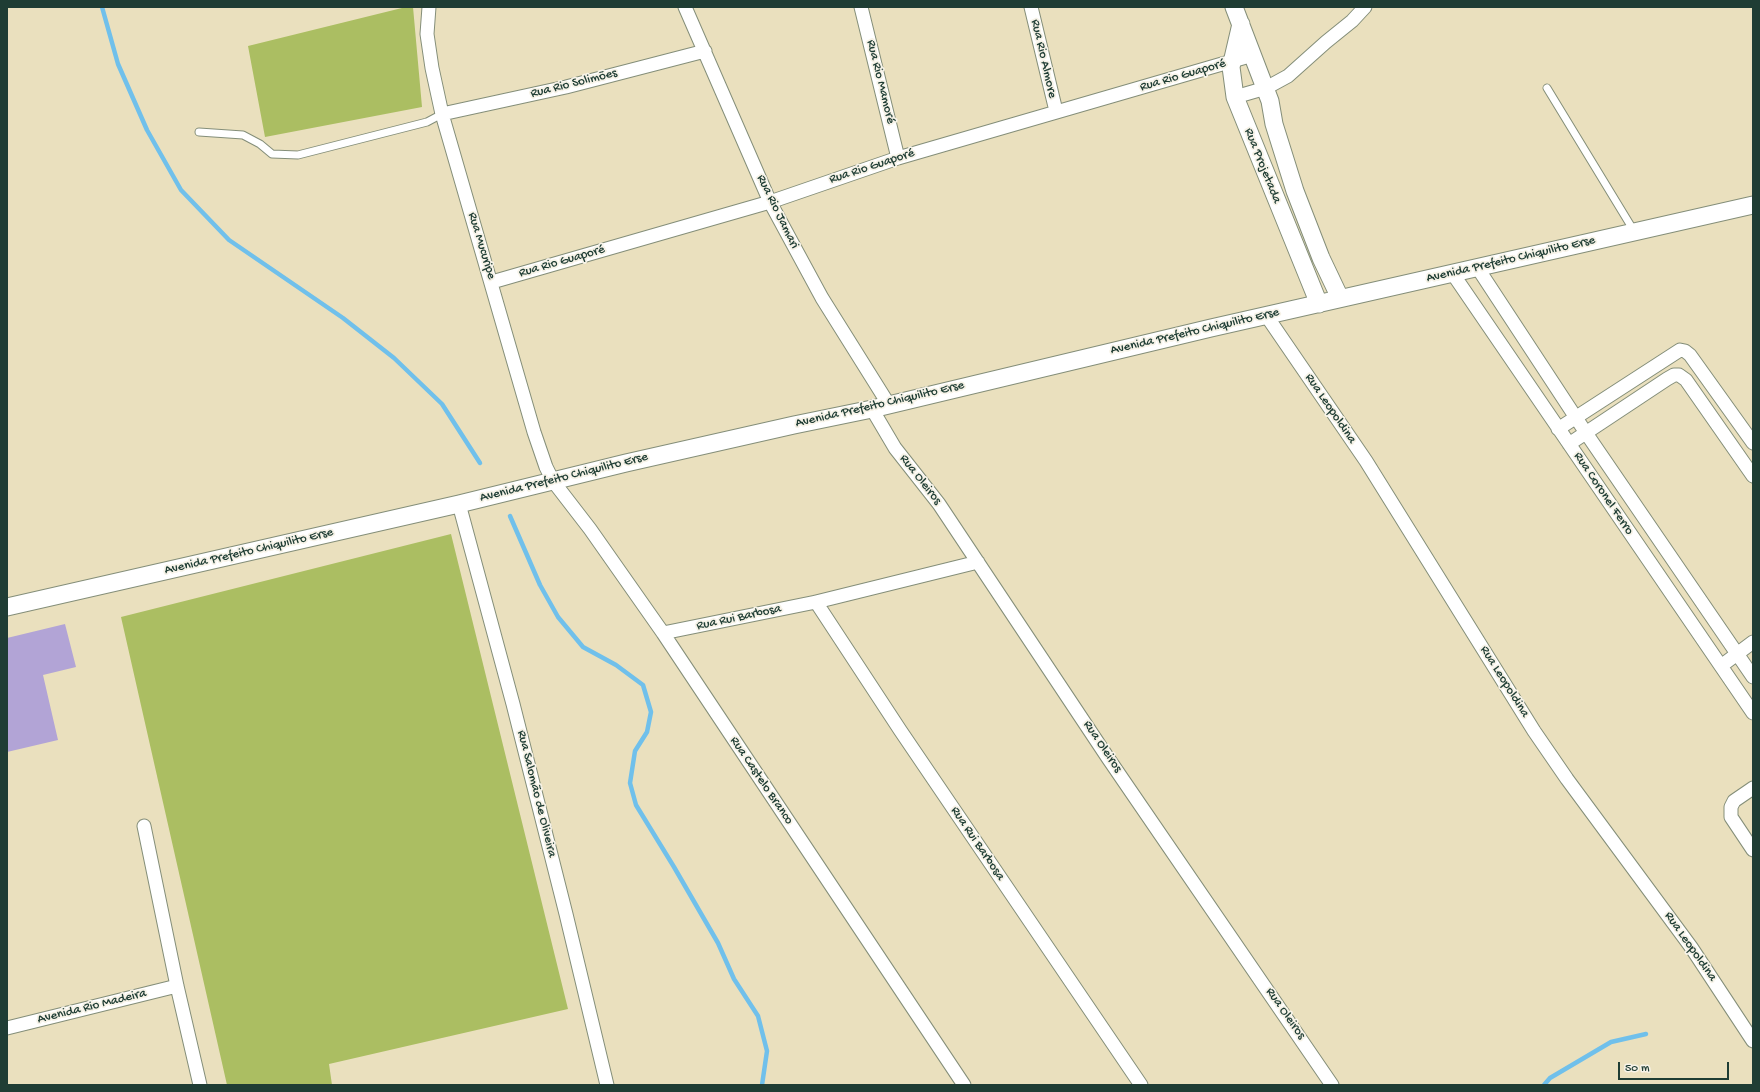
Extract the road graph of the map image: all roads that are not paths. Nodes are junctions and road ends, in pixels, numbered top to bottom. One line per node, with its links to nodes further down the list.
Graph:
1 (428, 7): 15 (street, Rua Mucuripe)
2 (685, 7): 8 (street, Rua Rio Jamari)
3 (861, 7): 17 (street, Rua Rio Mamoré)
4 (1031, 7): 14 (street, Rua Rio Almore)
5 (1234, 7): 7 (street, Rua Projetada)
6 (1365, 7): 11 (street)
7 (1241, 24): 9 (street, Rua Projetada); 10 (street, Rua Projetada)
8 (705, 51): 15 (street, Rua Rio Solimões); 18 (street, Rua Rio Jamari)
9 (1253, 55): 10 (street, Rua Rio Guaporé); 11 (street, Rua Projetada)
10 (1231, 63): 13 (street, Rua Projetada); 14 (street, Rua Rio Guaporé)
11 (1266, 88): 13 (street); 24 (street, Rua Projetada)
12 (1546, 88): 20 (lane)
13 (1235, 97): 25 (street, Rua Projetada)
14 (1056, 111): 17 (street, Rua Rio Guaporé)
15 (442, 114): 16 (lane); 23 (street, Rua Mucuripe)
16 (199, 132)
17 (898, 158): 18 (street, Rua Rio Guaporé)
18 (770, 202): 23 (street, Rua Rio Guaporé); 29 (street, Rua Rio Jamari)
19 (1753, 204): 20 (street, Avenida Prefeito Chiquilito Erse)
20 (1634, 232): 21 (street, Avenida Prefeito Chiquilito Erse)
21 (1477, 268): 22 (street, Avenida Prefeito Chiquilito Erse); 31 (street, Rua Coronel Ferro)
22 (1453, 274): 24 (street, Avenida Prefeito Chiquilito Erse); 32 (street, Rua Coronel Ferro)
23 (492, 282): 37 (street, Rua Mucuripe)
24 (1340, 298): 25 (street, Avenida Prefeito Chiquilito Erse)
25 (1319, 304): 26 (street, Avenida Prefeito Chiquilito Erse)
26 (1266, 316): 29 (street, Avenida Prefeito Chiquilito Erse); 55 (street, Rua Leopoldina)
27 (1672, 354): 28 (street); 31 (street); 34 (street)
28 (1676, 374): 33 (street); 36 (street)
29 (889, 405): 30 (street, Avenida Prefeito Chiquilito Erse)
30 (872, 409): 37 (street, Avenida Prefeito Chiquilito Erse); 41 (street, Rua Oleiros)
31 (1576, 417): 32 (street); 33 (street, Rua Coronel Ferro)
32 (1558, 429): 35 (street, Rua Coronel Ferro)
33 (1586, 433): 35 (street); 39 (street, Rua Coronel Ferro)
34 (1753, 443)
35 (1569, 444): 40 (street, Rua Coronel Ferro)
36 (1753, 476)
37 (553, 481): 38 (street, Avenida Prefeito Chiquilito Erse); 44 (street, Rua Castelo Branco)
38 (459, 504): 43 (street, Avenida Prefeito Chiquilito Erse); 57 (street, Rua Salomão de Oliveira)
39 (1656, 537): 40 (street); 46 (street, Rua Coronel Ferro)
40 (1640, 548): 47 (street, Rua Coronel Ferro)
41 (978, 562): 42 (street, Rua Rui Barbosa); 60 (street, Rua Oleiros)
42 (816, 602): 44 (street, Rua Rui Barbosa); 59 (street, Rua Rui Barbosa)
43 (7, 608)
44 (663, 633): 58 (street, Rua Castelo Branco)
45 (1753, 642): 46 (street)
46 (1736, 655): 47 (street); 48 (street, Rua Coronel Ferro)
47 (1720, 666): 49 (street, Rua Coronel Ferro)
48 (1753, 677)
49 (1753, 713)
50 (1753, 788): 52 (street)
51 (144, 826): 53 (street)
52 (1753, 850)
53 (177, 986): 54 (street, Avenida Rio Madeira); 56 (street)
54 (7, 1028)
55 (1753, 1041)
56 (200, 1085)
57 (607, 1085)
58 (964, 1085)
59 (1141, 1085)
60 (1332, 1085)

